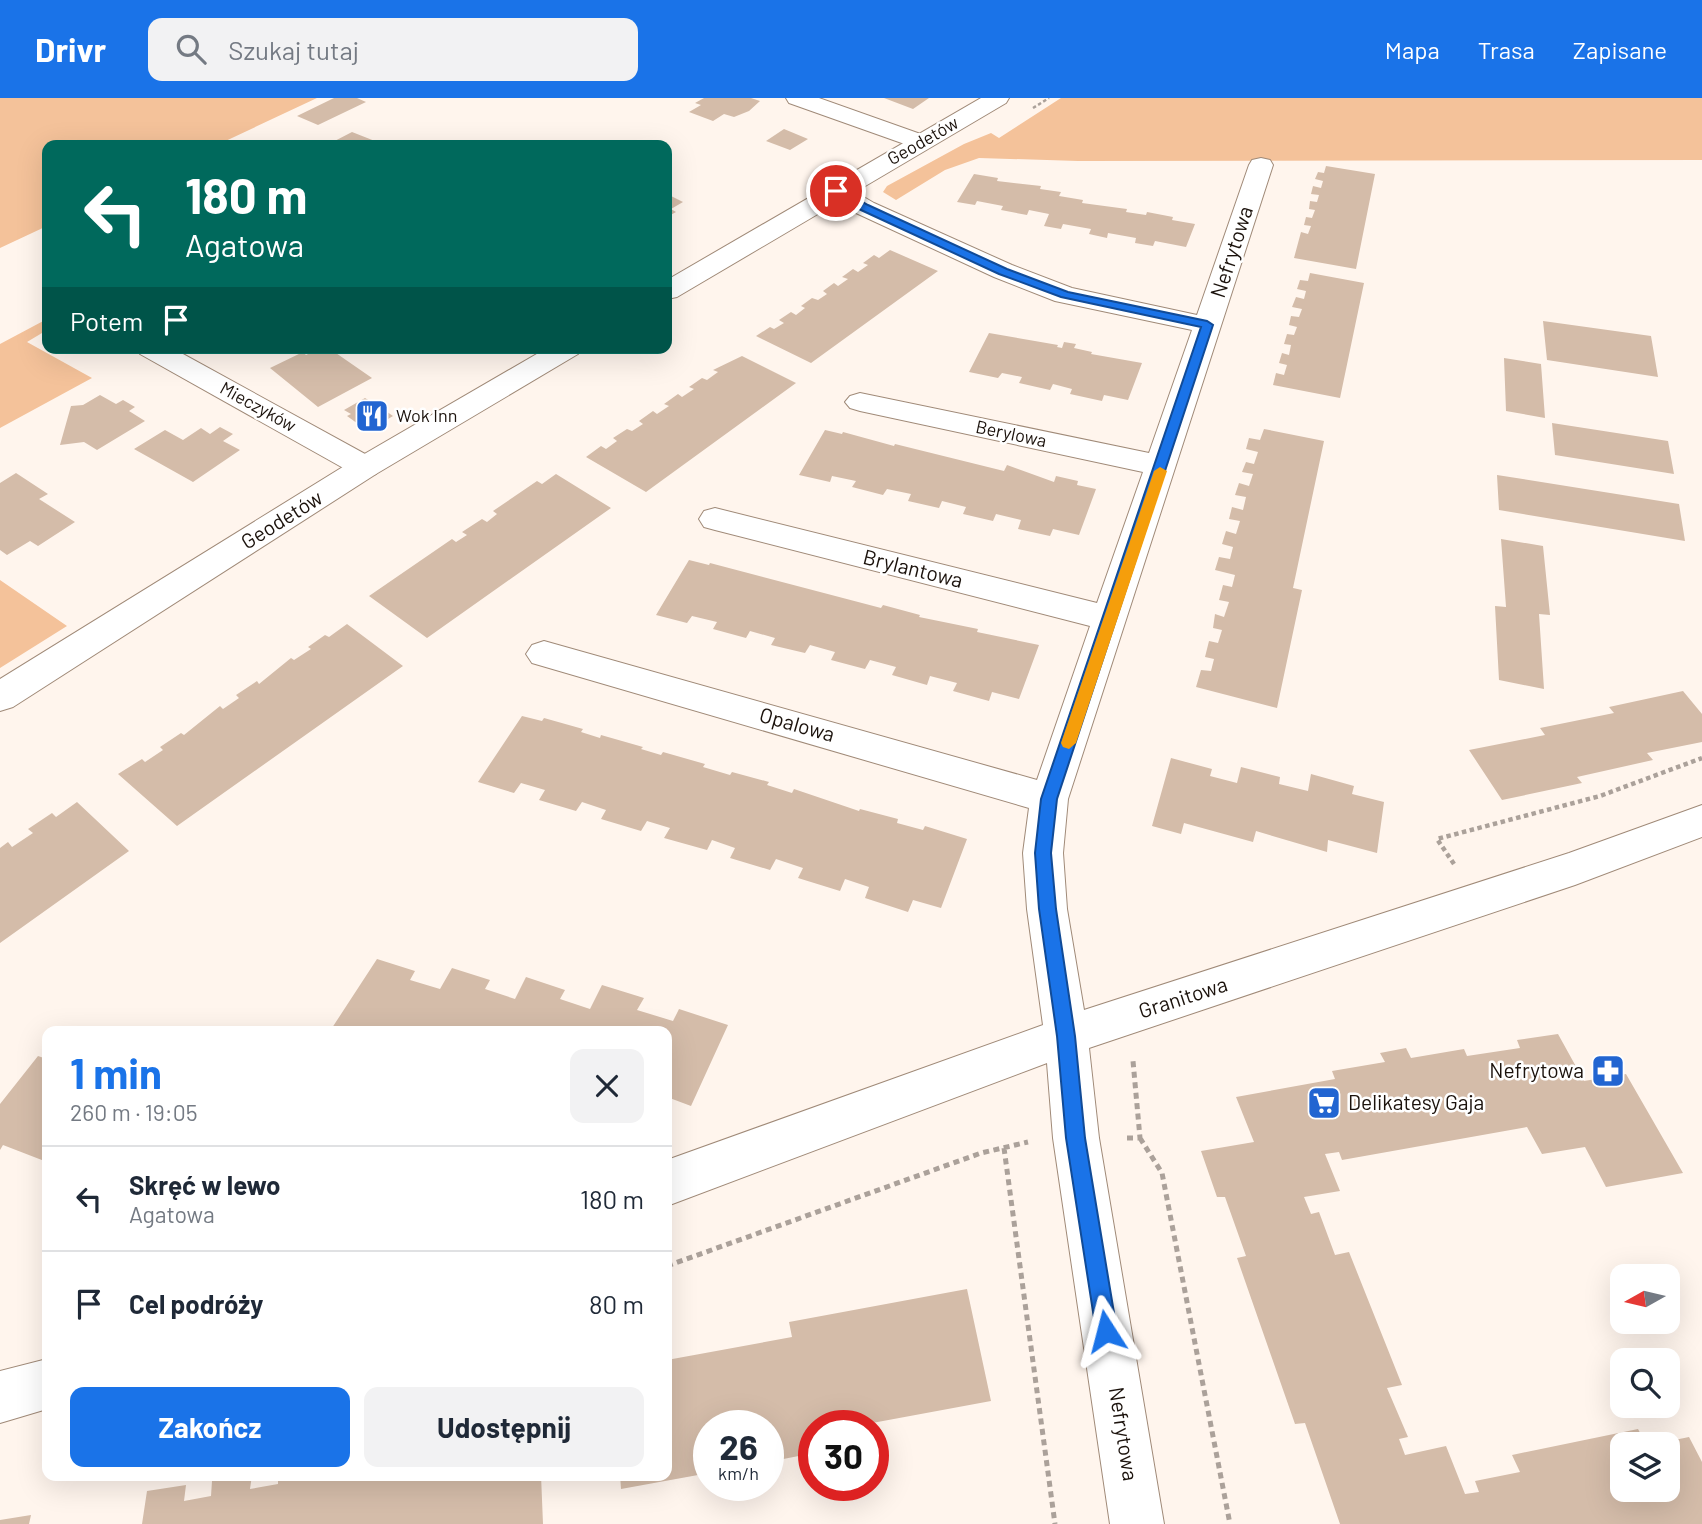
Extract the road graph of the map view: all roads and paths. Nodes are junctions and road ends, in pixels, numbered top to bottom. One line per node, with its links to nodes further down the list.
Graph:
1 (797, 98): 3 (street)
2 (998, 98): 3 (street, Geodetów)
3 (921, 142): 5 (street, Geodetów)
4 (1261, 165): 7 (street, Nefrytowa)
5 (836, 191): 6 (street, Geodetów); 7 (street)
6 (672, 288)
7 (1207, 325): 11 (street, Nefrytowa)
8 (161, 354): 12 (street, Mieczyków)
9 (558, 354): 12 (street, Geodetów)
10 (860, 401): 11 (street, Berylowa)
11 (1162, 466): 14 (street, Nefrytowa)
12 (365, 467): 16 (street, Geodetów)
13 (715, 519): 14 (street, Brylantowa)
14 (1111, 619): 18 (street, Nefrytowa)
15 (544, 654): 18 (street, Opalowa)
16 (0, 697)
17 (1702, 758): 20 (path)
18 (1049, 799): 21 (street, Nefrytowa)
19 (1702, 821): 21 (street, Granitowa)
20 (1455, 866)
21 (1066, 1036): 25 (street, Granitowa); 30 (street, Nefrytowa)
22 (1140, 1138): 31 (path)
23 (1031, 1141): 24 (path)
24 (1004, 1148): 26 (path); 29 (path)
25 (672, 1182)
26 (672, 1264)
27 (42, 1385): 28 (street)
28 (0, 1397)
29 (1055, 1524)
30 (1137, 1524)
31 (1230, 1524)

